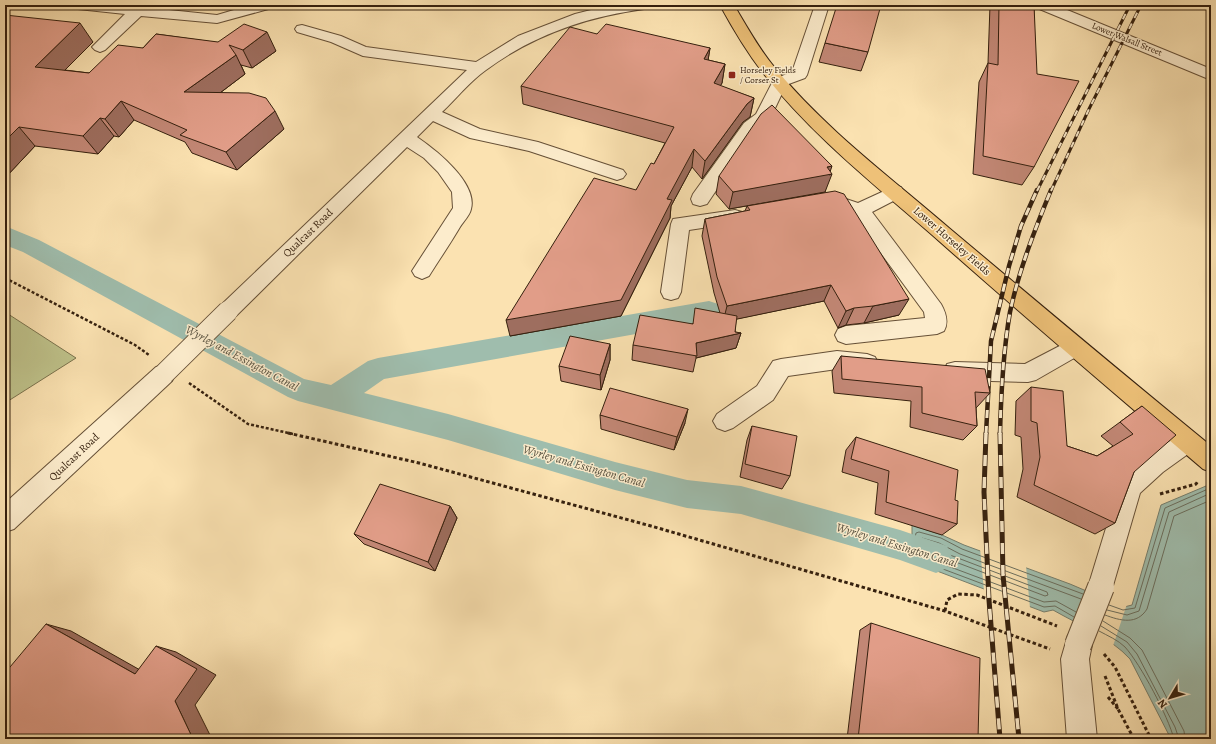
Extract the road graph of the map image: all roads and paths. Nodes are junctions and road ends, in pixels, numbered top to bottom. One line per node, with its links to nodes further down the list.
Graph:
1 (78, 5): 8 (street)
2 (267, 5): 8 (street)
3 (644, 5): 7 (street, Qualcast Road)
4 (727, 5): 13 (highway, Lower Horseley Fields)
5 (822, 5): 13 (street)
6 (1042, 5): 12 (street, Lower Walsall Street)
7 (611, 7): 11 (street, Qualcast Road)
8 (137, 11): 10 (street)
9 (302, 29): 11 (street)
10 (100, 46)
11 (479, 68): 14 (street, Qualcast Road)
12 (1211, 75)
13 (780, 82): 17 (highway, Lower Horseley Fields); 18 (street)
14 (431, 114): 15 (street, Qualcast Road); 16 (street)
15 (407, 138): 22 (street); 29 (street, Qualcast Road, bridge)
16 (617, 174)
17 (895, 192): 20 (street); 26 (highway, Lower Horseley Fields)
18 (700, 199)
19 (805, 204): 20 (street)
20 (860, 210): 25 (street)
21 (752, 214): 24 (street)
22 (422, 271)
23 (5, 278): 29 (path)
24 (671, 292)
25 (846, 335)
26 (1075, 346): 28 (street); 31 (highway, Lower Horseley Fields)
27 (884, 364): 30 (street)
28 (932, 369)
29 (168, 371): 33 (street, Qualcast Road); 34 (path)
30 (725, 421)
31 (1200, 459): 32 (path); 34 (street, bridge)
32 (1154, 496)
33 (5, 520)
34 (1077, 652): 38 (street)
35 (1104, 672): 37 (path)
36 (1104, 692): 37 (path)
37 (1118, 709): 39 (path)
38 (1082, 739)
39 (1134, 739)

